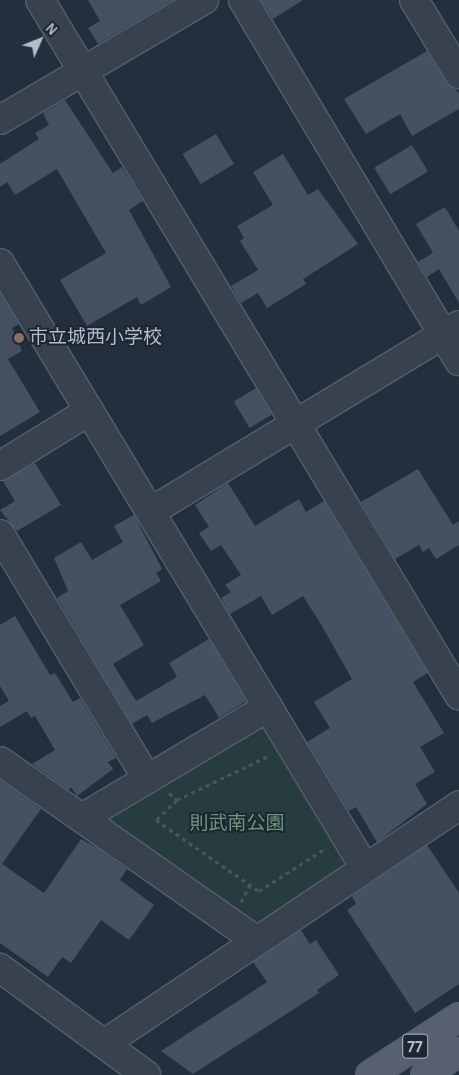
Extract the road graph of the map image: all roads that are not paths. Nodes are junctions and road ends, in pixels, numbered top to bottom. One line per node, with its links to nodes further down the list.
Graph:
1 (40, 0): 5 (street)
2 (204, 0): 5 (street)
3 (243, 0): 9 (street)
4 (414, 0): 6 (street)
5 (83, 72): 7 (street); 12 (street)
6 (459, 74)
7 (0, 120)
8 (0, 263): 11 (street)
9 (451, 330): 10 (street); 12 (street)
10 (459, 361)
11 (89, 411): 13 (street); 14 (street)
12 (298, 424): 14 (street); 16 (street)
13 (0, 466)
14 (150, 512): 17 (street)
15 (0, 534): 19 (street)
16 (459, 695)
17 (268, 707): 19 (street); 22 (street)
18 (0, 761): 21 (street)
19 (147, 779): 21 (street)
20 (459, 805): 22 (street)
21 (82, 818): 23 (street)
22 (365, 868): 23 (street)
23 (256, 940): 26 (street)
24 (0, 968): 26 (street)
25 (459, 1017): 29 (main road, 77)
26 (104, 1044): 28 (street)
27 (459, 1052): 30 (main road, 77)
28 (146, 1075)
29 (370, 1075)
30 (425, 1075)

